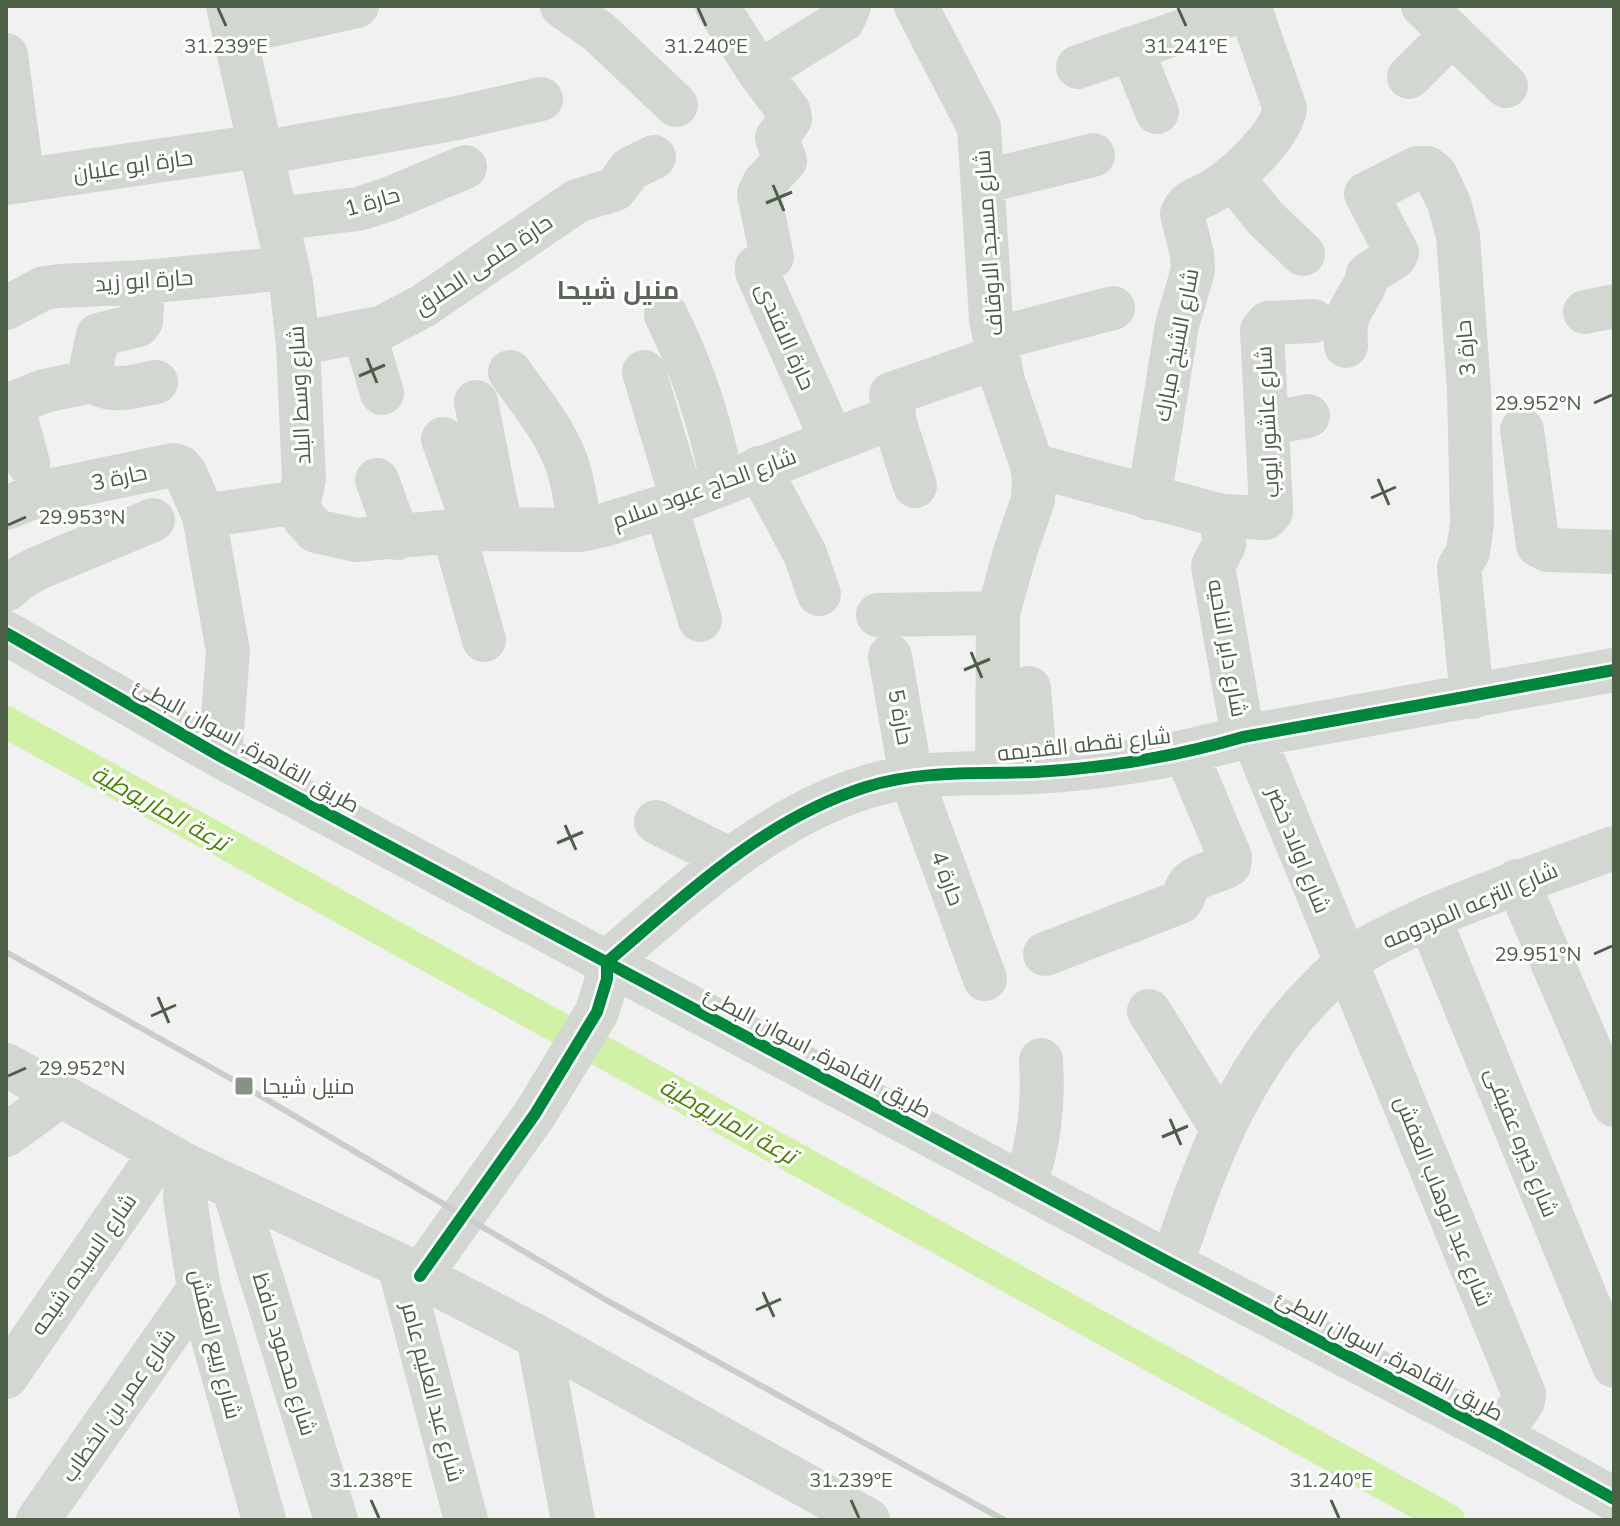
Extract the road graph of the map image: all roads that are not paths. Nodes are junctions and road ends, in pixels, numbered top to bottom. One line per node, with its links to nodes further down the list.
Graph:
1 (357, 6): 7 (street)
2 (717, 6): 12 (street)
3 (849, 6): 12 (street)
4 (916, 6): 24 (street, شارع مسجد الاوقاف)
5 (1250, 7): 9 (street); 22 (street, شارع الشيخ مبارك)
6 (573, 9): 16 (street)
7 (231, 20): 18 (street, شارع وسط البلد)
8 (1437, 20): 13 (street); 14 (street)
9 (1131, 48): 11 (street); 17 (street)
10 (6, 55): 23 (street)
11 (1078, 67)
12 (759, 72): 45 (street, حارة الافندى)
13 (1409, 77)
14 (1506, 86)
15 (541, 99): 18 (street, حارة ابو عليان)
16 (676, 105)
17 (1157, 112)
18 (260, 150): 23 (street, حارة ابو عليان); 25 (street, شارع وسط البلد)
19 (1093, 155): 24 (street)
20 (654, 157): 32 (street, حارة حلمى الحلاق)
21 (465, 167): 25 (street, حارة 1)
22 (1232, 177): 26 (street); 51 (street, شارع الشيخ مبارك)
23 (15, 182)
24 (983, 182): 35 (street, شارع مسجد الاوقاف)
25 (276, 219): 27 (street, شارع وسط البلد)
26 (1303, 254)
27 (287, 268): 28 (street, حارة ابو زيد); 34 (street, شارع وسط البلد)
28 (144, 282): 29 (street, حارة ابو زيد); 38 (street)
29 (6, 308)
30 (1113, 308): 35 (street)
31 (666, 315): 48 (street)
32 (364, 332): 34 (street, حارة حلمى الحلاق); 40 (street)
33 (1330, 334): 56 (street, شارع عاشور ايوب); 72 (street, حارة 3)
34 (298, 344): 52 (street, شارع وسط البلد)
35 (996, 348): 42 (street); 47 (street, شارع مسجد الاوقاف)
36 (510, 372): 59 (street)
37 (644, 372): 53 (street)
38 (91, 377): 39 (street); 46 (street)
39 (156, 382)
40 (382, 393)
41 (476, 402): 58 (street)
42 (893, 417): 45 (street, شارع الحاج عبود سلام); 50 (street)
43 (1522, 430): 61 (street)
44 (443, 439): 58 (street)
45 (832, 440): 48 (street, شارع الحاج عبود سلام)
46 (26, 464)
47 (1032, 465): 51 (street, شارع عاشور ايوب); 64 (street, شارع مسجد الاوقاف)
48 (741, 476): 53 (street, شارع الحاج عبود سلام); 63 (street)
49 (377, 480): 60 (street)
50 (915, 486)
51 (1149, 498): 56 (street, شارع عاشور ايوب)
52 (296, 500): 55 (street); 60 (street, شارع الحاج عبود سلام)
53 (674, 502): 59 (street, شارع الحاج عبود سلام); 66 (street)
54 (6, 508): 55 (street, حارة 3)
55 (204, 516): 75 (street)
56 (1222, 516): 73 (street, شارع داير الناحيه)
57 (153, 520): 62 (street)
58 (476, 529): 59 (street, شارع الحاج عبود سلام); 60 (street, شارع الحاج عبود سلام); 68 (street)
59 (580, 530)
60 (398, 538)
61 (1614, 552)
62 (6, 590)
63 (819, 594)
64 (998, 613): 65 (street); 76 (street, شارع مسجد الاوقاف)
65 (878, 615)
66 (700, 620)
67 (6, 633): 75 (street, طريق القاهرة, اسوان البطئ)
68 (484, 640)
69 (890, 656): 77 (street, حارة 5)
70 (1614, 670): 72 (street, شارع نقطه القديمه)
71 (1029, 688): 76 (street)
72 (1472, 697): 73 (street, شارع نقطه القديمه)
73 (1248, 737): 74 (street, شارع نقطه القديمه); 85 (street, شارع اولاد خضر)
74 (1186, 753): 76 (street, شارع نقطه القديمه); 83 (street)
75 (220, 756): 84 (street, طريق القاهرة, اسوان البطئ)
76 (1016, 772): 77 (street, شارع نقطه القديمه)
77 (911, 777): 80 (street, شارع نقطه القديمه); 86 (street, حارة 4)
78 (656, 822): 80 (street)
79 (1614, 848): 81 (street, شارع الترعه المردومه)
80 (729, 859): 84 (street, شارع نقطه القديمه)
81 (1517, 881): 82 (street, شارع الترعه المردومه); 90 (street)
82 (1429, 918): 85 (street, شارع الترعه المردومه); 101 (street, شارع خيره عفيفى)
83 (1045, 954)
84 (607, 962): 94 (street, طريق القاهرة, اسوان البطئ); 97 (street)
85 (1346, 963): 91 (street, شارع الترعه المردومه); 102 (street, شارع عبد الوهاب العفش)
86 (985, 979)
87 (1149, 1011): 91 (street)
88 (1041, 1060): 94 (street)
89 (27, 1084): 92 (street); 93 (street)
90 (1614, 1105)
91 (1222, 1129): 96 (street, شارع الترعه المردومه)
92 (6, 1135)
93 (174, 1159): 95 (street); 98 (street, شارع ربيع العفش); 100 (street, شارع السيده شيحه)
94 (1025, 1185): 96 (street, طريق القاهرة, اسوان البطئ)
95 (234, 1189): 97 (street); 106 (street, شارع محمود حافظ)
96 (1172, 1264): 102 (street, طريق القاهرة, اسوان البطئ)
97 (410, 1270): 99 (street); 107 (street, شارع عبد العليم عامر)
98 (199, 1289): 104 (street, شارع عمر بن الخطاب); 105 (street, شارع ربيع العفش)
99 (538, 1337): 108 (street); 109 (street)
100 (9, 1366)
101 (1614, 1366)
102 (1500, 1436): 103 (street, طريق القاهرة, اسوان البطئ)
103 (1614, 1499)
104 (38, 1520)
105 (264, 1520)
106 (336, 1520)
107 (466, 1520)
108 (573, 1520)
109 (868, 1520)

